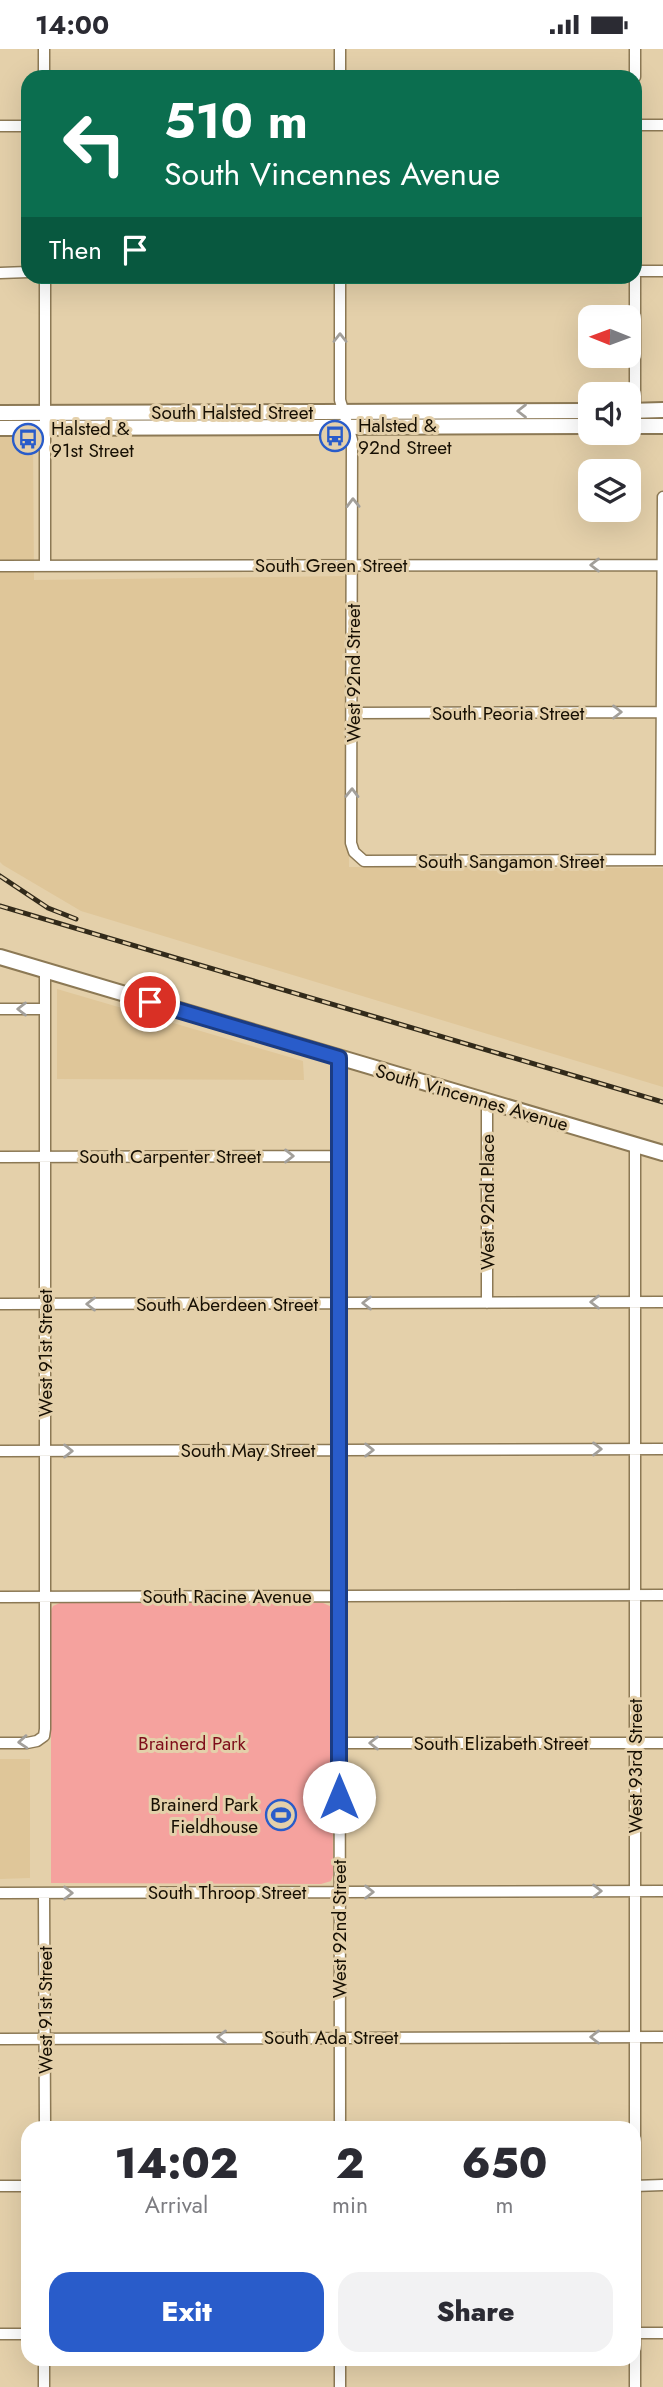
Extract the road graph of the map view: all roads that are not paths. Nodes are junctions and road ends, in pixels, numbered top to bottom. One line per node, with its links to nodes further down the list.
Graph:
1 (44, 49): 4 (street)
2 (340, 49): 5 (street)
3 (635, 49): 6 (street)
4 (44, 70)
5 (340, 70)
6 (635, 70)
7 (642, 125): 8 (street)
8 (663, 125)
9 (0, 126): 10 (street)
10 (21, 126)
11 (663, 271): 14 (street)
12 (21, 272): 13 (street)
13 (0, 273)
14 (642, 273)
15 (44, 284): 24 (street)
16 (340, 284): 22 (street, West 92nd Street, one-way to 16)
17 (635, 284): 18 (street)
18 (633, 382)
19 (663, 410): 21 (main road)
20 (578, 411): 22 (main road, South Halsted Street, one-way to 22)
21 (641, 411)
22 (344, 412): 24 (main road, South Halsted Street); 28 (street, West 92nd Street)
23 (0, 413): 24 (main road, South Halsted Street)
24 (45, 420): 28 (main road, South Halsted Street); 29 (main road, South Halsted Street); 31 (street)
25 (578, 426): 28 (main road, South Halsted Street)
26 (641, 426): 27 (main road)
27 (663, 426)
28 (349, 427): 34 (street, West 92nd Street, one-way to 28)
29 (0, 428)
30 (663, 497): 32 (street)
31 (45, 565): 33 (street, South Green Street); 34 (street, South Green Street)
32 (663, 565): 34 (street, South Green Street, one-way to 34); 35 (street)
33 (0, 566)
34 (354, 566): 36 (street, West 92nd Street)
35 (663, 712): 36 (street, South Peoria Street, one-way to 35); 38 (street)
36 (353, 713): 37 (street, West 92nd Street, one-way to 36)
37 (359, 859): 38 (street, South Sangamon Street)
38 (662, 860)
39 (0, 957): 40 (main road, South Vincennes Avenue)
40 (45, 970): 42 (street, West 91st Street); 43 (main road, South Vincennes Avenue)
41 (0, 1009): 42 (street, one-way to 41)
42 (45, 1009): 49 (street, West 91st Street)
43 (339, 1058): 44 (main road, South Vincennes Avenue); 47 (street, West 92nd Street)
44 (487, 1101): 45 (main road, South Vincennes Avenue); 53 (street, West 92nd Place)
45 (635, 1145): 46 (main road, South Vincennes Avenue); 50 (street, West 93rd Street)
46 (663, 1153)
47 (339, 1156): 49 (street, South Carpenter Street, one-way to 47); 52 (street, West 92nd Street)
48 (0, 1157): 49 (street, South Carpenter Street)
49 (45, 1157): 55 (street, West 91st Street)
50 (635, 1302): 51 (street, South Aberdeen Street); 53 (street, South Aberdeen Street, one-way to 53); 56 (street, West 93rd Street)
51 (663, 1302)
52 (339, 1303): 53 (street, South Aberdeen Street, one-way to 52); 55 (street, South Aberdeen Street, one-way to 55); 58 (street, West 92nd Street)
53 (487, 1303)
54 (0, 1304): 55 (street, South Aberdeen Street)
55 (45, 1304): 60 (street, West 91st Street)
56 (635, 1449): 57 (street, South May Street); 58 (street, South May Street, one-way to 56); 61 (street, West 93rd Street)
57 (663, 1449)
58 (339, 1450): 60 (street, South May Street, one-way to 58); 63 (street, West 92nd Street)
59 (0, 1451): 60 (street, South May Street)
60 (45, 1451): 65 (street, West 91st Street)
61 (635, 1595): 62 (street, South Racine Avenue); 63 (street, South Racine Avenue); 68 (street, West 93rd Street)
62 (663, 1595)
63 (339, 1596): 65 (street, South Racine Avenue); 67 (street, West 92nd Street)
64 (0, 1597): 65 (street, South Racine Avenue)
65 (45, 1597): 66 (street, West 91st Street, one-way to 66)
66 (0, 1743)
67 (339, 1743): 68 (street, South Elizabeth Street, one-way to 67); 72 (street, West 92nd Street)
68 (635, 1743): 69 (street, South Elizabeth Street); 70 (street, West 93rd Street)
69 (663, 1743)
70 (635, 1891): 71 (street, South Throop Street); 72 (street, South Throop Street, one-way to 70); 76 (street, West 93rd Street)
71 (663, 1891)
72 (339, 1892): 74 (street, South Throop Street, one-way to 72); 75 (street, West 92nd Street)
73 (0, 1893): 74 (street, South Throop Street)
74 (44, 1893): 79 (street, West 91st Street)
75 (340, 2036): 76 (street, South Ada Street, one-way to 75); 79 (street, South Ada Street, one-way to 79); 81 (street, West 92nd Street)
76 (635, 2037): 77 (street, South Ada Street); 82 (street, West 93rd Street)
77 (663, 2037)
78 (0, 2039): 79 (street, South Ada Street)
79 (45, 2039): 80 (street, West 91st Street)
80 (45, 2121)
81 (340, 2121)
82 (634, 2121)
83 (663, 2185): 86 (street)
84 (0, 2186): 85 (street)
85 (21, 2186)
86 (641, 2186)
87 (641, 2333): 88 (street)
88 (663, 2333)
89 (0, 2334): 90 (street)
90 (21, 2334)
91 (44, 2366): 94 (street)
92 (340, 2366): 95 (street)
93 (635, 2366): 96 (street, West 93rd Street)
94 (44, 2387)
95 (340, 2387)
96 (635, 2387)

